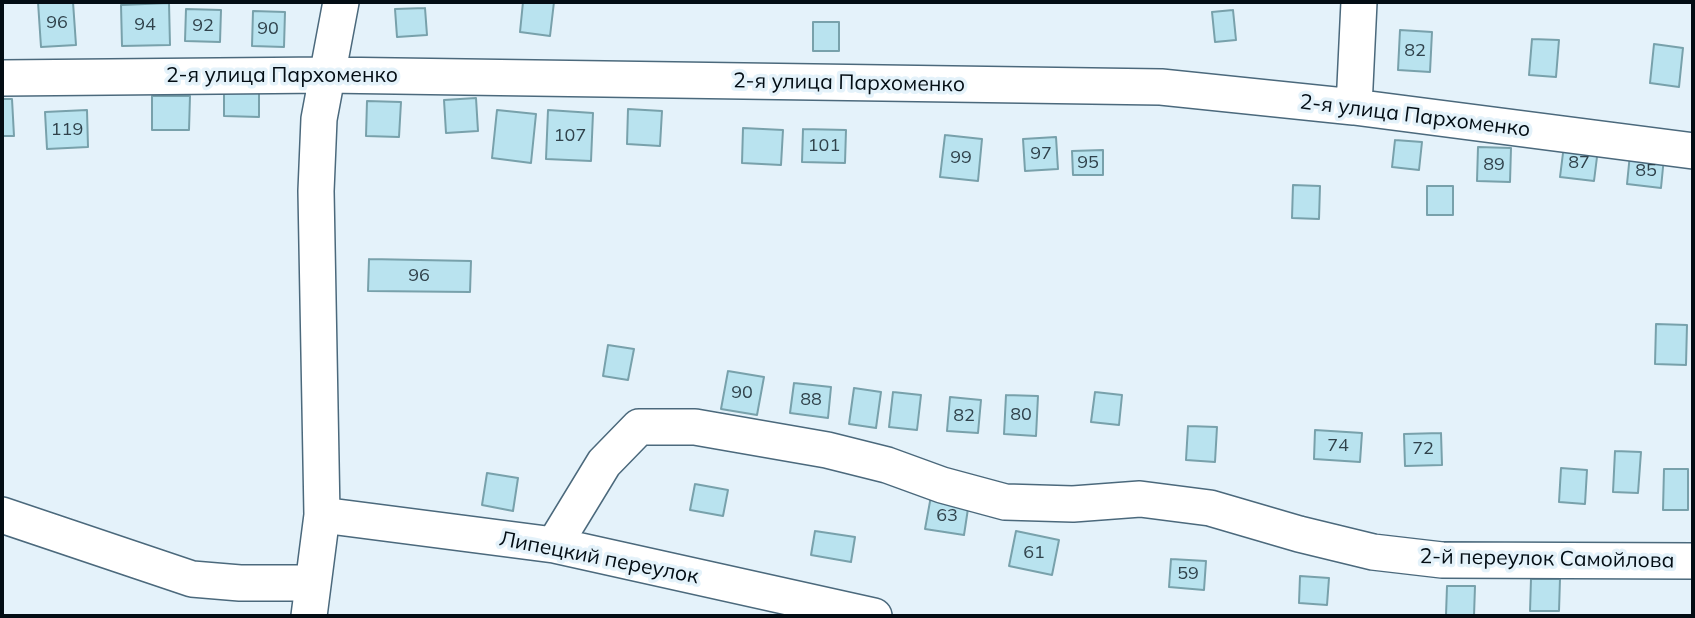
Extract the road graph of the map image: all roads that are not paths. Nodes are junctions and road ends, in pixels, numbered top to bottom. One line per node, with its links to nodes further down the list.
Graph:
1 (341, 2): 3 (street)
2 (1359, 2): 5 (street)
3 (326, 75): 4 (street, 2-я улица Пархоменко); 5 (street, 2-я улица Пархоменко); 8 (street)
4 (2, 78)
5 (1354, 107): 6 (street, 2-я улица Пархоменко)
6 (1693, 152)
7 (2, 515): 11 (street)
8 (322, 515): 9 (street, Липецкий переулок); 11 (street)
9 (554, 545): 10 (street, 2-й переулок Самойлова); 12 (street, Липецкий переулок)
10 (1693, 561)
11 (310, 600)
12 (874, 616)

